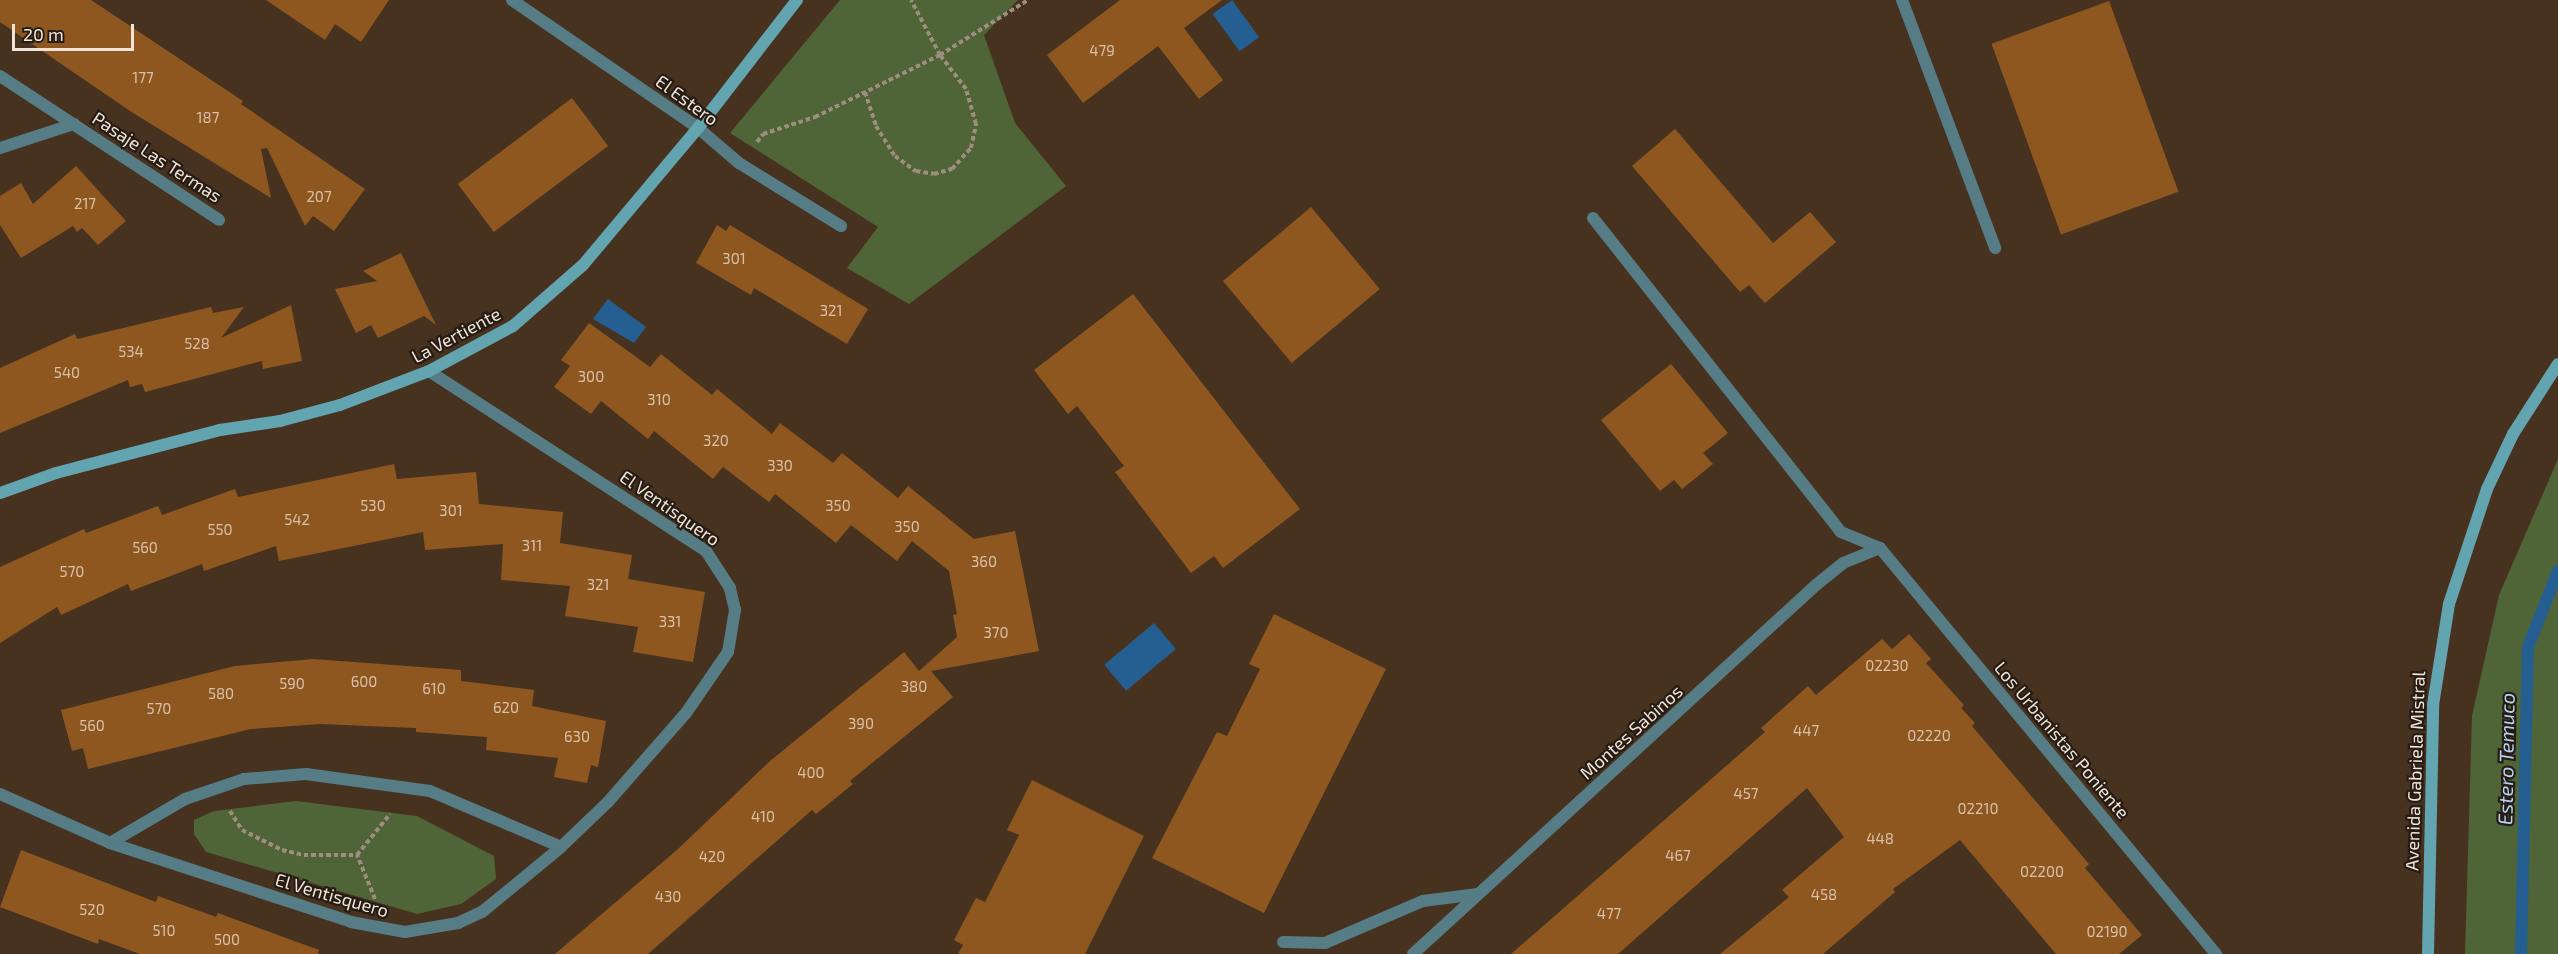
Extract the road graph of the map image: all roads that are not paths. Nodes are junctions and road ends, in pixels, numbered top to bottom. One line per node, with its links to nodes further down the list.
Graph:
1 (512, 0): 6 (street, El Estero)
2 (797, 0): 6 (street, La Vertiente)
3 (1902, 0): 11 (street)
4 (0, 76): 5 (street, Pasaje Las Termas)
5 (74, 124): 7 (street, Pasaje Las Termas); 9 (street, Pasaje Las Termas)
6 (698, 128): 10 (street, El Estero); 13 (street, La Vertiente)
7 (0, 148)
8 (1593, 218): 15 (street)
9 (219, 220)
10 (842, 226)
11 (1995, 248)
12 (2558, 364): 23 (street, Avenida Gabriela Mistral)
13 (429, 371): 14 (street, La Vertiente); 18 (street, El Ventisquero)
14 (0, 493)
15 (1880, 548): 19 (street, Montes Sabinos); 22 (street, Los Urbanistas Poniente)
16 (0, 794): 17 (street, El Ventisquero)
17 (110, 843): 18 (street); 18 (street, El Ventisquero)
18 (561, 848)
19 (1478, 894): 20 (street); 21 (street, Montes Sabinos)
20 (1283, 942)
21 (1413, 954)
22 (2216, 954)
23 (2428, 954)

